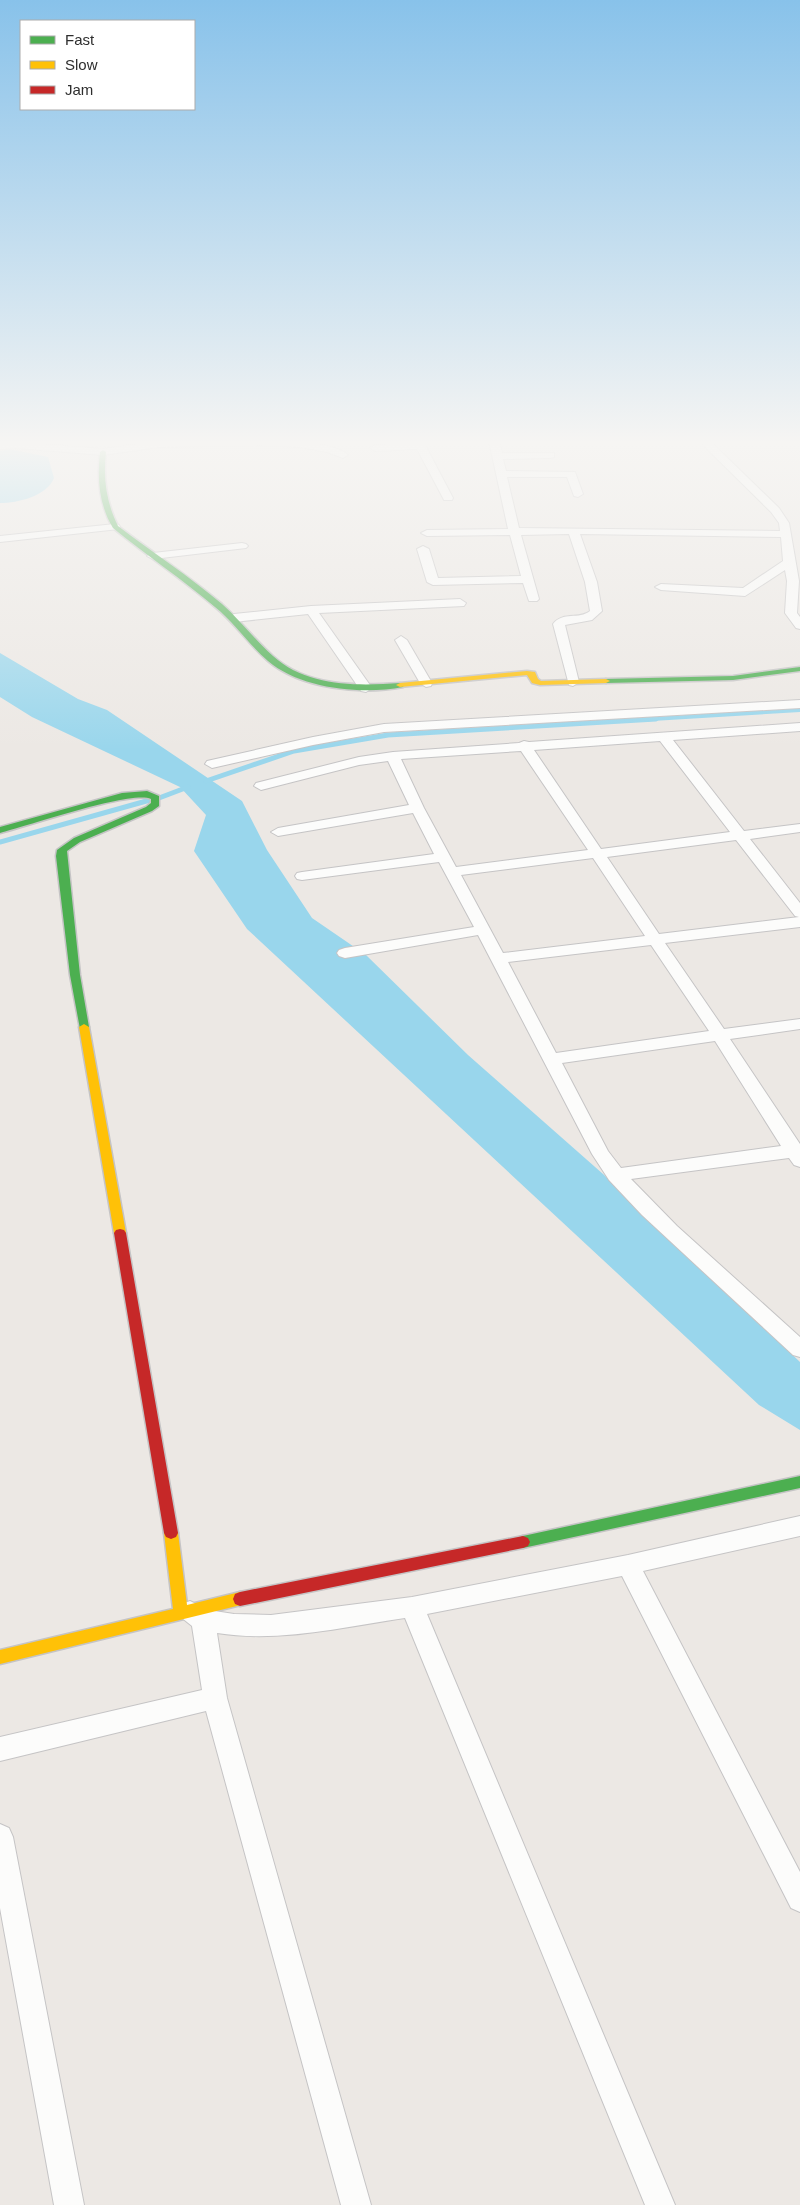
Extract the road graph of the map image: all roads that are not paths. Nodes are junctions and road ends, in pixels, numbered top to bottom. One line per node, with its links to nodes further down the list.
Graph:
1 (137, 544): 7 (street)
2 (518, 544): 9 (street)
3 (578, 544): 19 (street)
4 (788, 544): 8 (street)
5 (242, 546): 7 (street)
6 (423, 549): 9 (street)
7 (153, 556): 15 (street)
8 (793, 569): 10 (street); 14 (street)
9 (528, 579): 11 (street)
10 (661, 587)
11 (533, 599)
12 (460, 603): 13 (street)
13 (311, 610): 15 (street); 21 (street)
14 (796, 614): 16 (street)
15 (234, 618): 21 (street)
16 (800, 625)
17 (401, 640): 20 (street)
18 (800, 670): 19 (street)
19 (573, 682): 20 (street)
20 (426, 683): 21 (street)
21 (366, 688)
22 (800, 704): 23 (street)
23 (794, 719): 24 (street); 27 (street)
24 (666, 738): 25 (street); 33 (street)
25 (524, 745): 26 (street); 34 (street)
26 (393, 756): 28 (street); 29 (street)
27 (212, 764)
28 (261, 786)
29 (416, 808): 32 (street); 35 (street)
30 (800, 828): 33 (street)
31 (0, 830): 53 (street)
32 (278, 832)
33 (741, 836): 34 (street); 37 (street)
34 (597, 854): 35 (street); 40 (street)
35 (447, 865): 36 (street); 39 (street)
36 (302, 876)
37 (800, 913)
38 (800, 922): 40 (street)
39 (483, 930): 41 (street); 42 (street)
40 (655, 939): 42 (street); 44 (street)
41 (345, 953)
42 (498, 959): 45 (street)
43 (800, 1024): 44 (street)
44 (720, 1036): 45 (street); 46 (street)
45 (551, 1060): 47 (street)
46 (798, 1154): 47 (street)
47 (615, 1174): 48 (street)
48 (800, 1349)
49 (800, 1482): 53 (street)
50 (800, 1526): 51 (street)
51 (628, 1565): 52 (street); 58 (street)
52 (412, 1606): 53 (street); 61 (street)
53 (191, 1615): 54 (street); 55 (street)
54 (0, 1657)
55 (215, 1698): 56 (street); 60 (street)
56 (0, 1749)
57 (0, 1838): 59 (street)
58 (800, 1899)
59 (69, 2205)
60 (356, 2205)
61 (660, 2205)

